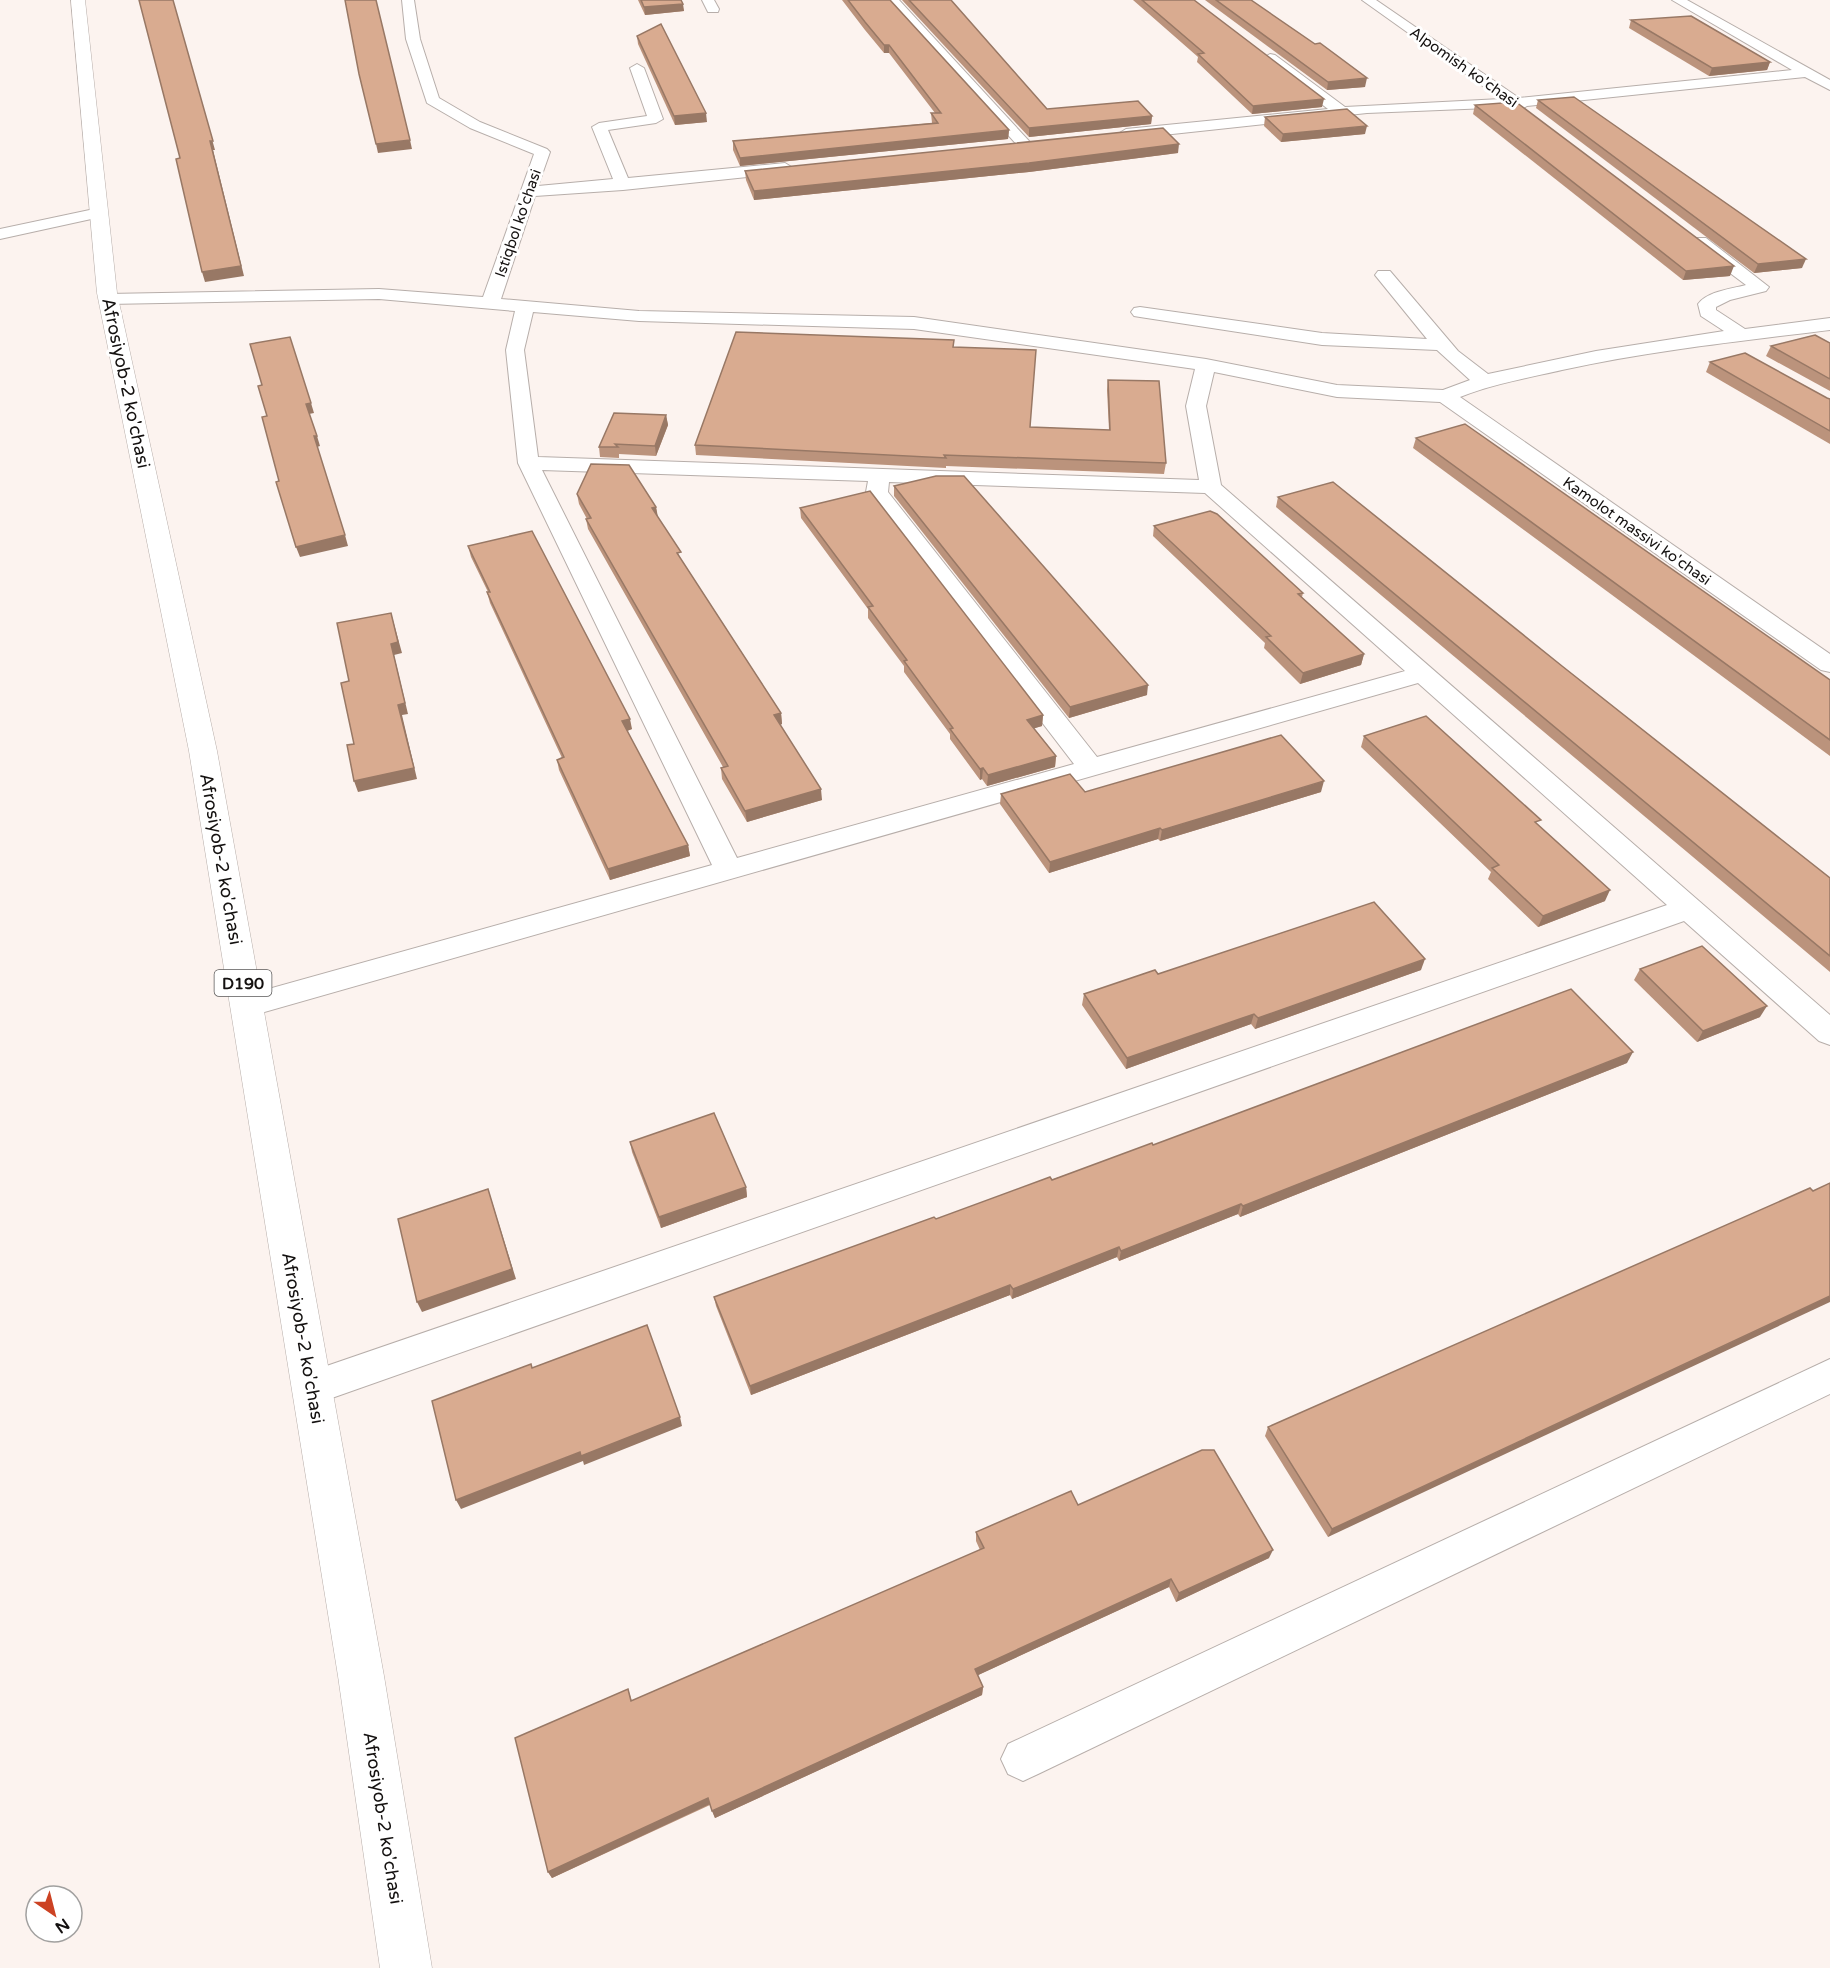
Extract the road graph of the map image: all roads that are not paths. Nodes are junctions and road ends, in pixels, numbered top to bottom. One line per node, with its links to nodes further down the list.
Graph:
1 (78, 0): 18 (main road, Afrosiyob-2 ko'chasi / D190)
2 (408, 0): 17 (street, Istiqbol ko'chasi)
3 (892, 0): 14 (street)
4 (1368, 0): 10 (street, Alpomish ko'chasi)
5 (1678, 0): 8 (street)
6 (1258, 49): 11 (street)
7 (637, 68): 16 (street)
8 (1808, 73): 9 (street); 10 (street)
9 (1830, 86)
10 (1516, 103): 11 (street); 12 (street, Alpomish ko'chasi)
11 (1341, 111): 13 (street)
12 (1534, 117)
13 (1106, 136)
14 (1000, 146)
15 (800, 167): 16 (street)
16 (624, 185): 17 (street)
17 (528, 192): 23 (street, Istiqbol ko'chasi)
18 (99, 213): 20 (street); 22 (main road, Afrosiyob-2 ko'chasi / D190)
19 (1685, 230): 27 (street)
20 (0, 234)
21 (1384, 275): 28 (street)
22 (108, 299): 23 (street); 41 (main road, Afrosiyob-2 ko'chasi / D190)
23 (490, 304): 24 (street)
24 (525, 307): 30 (street); 33 (street)
25 (1140, 312): 28 (street)
26 (1830, 324): 27 (street)
27 (1727, 332): 29 (street); 31 (street)
28 (1447, 350): 31 (street)
29 (1746, 355)
30 (1206, 365): 32 (street); 35 (street)
31 (1484, 381): 32 (street)
32 (1444, 396): 36 (street, Kamolot massivi ko'chasi)
33 (528, 463): 34 (street); 39 (street)
34 (879, 475): 35 (street); 38 (street)
35 (1211, 487): 37 (street)
36 (1830, 665)
37 (1423, 674): 38 (street); 40 (street)
38 (1091, 768): 39 (street)
39 (729, 870): 41 (street)
40 (1689, 908): 42 (street); 44 (street)
41 (247, 1006): 44 (main road, Afrosiyob-2 ko'chasi / D190)
42 (1830, 1033)
43 (1830, 1376): 45 (street)
44 (312, 1388): 46 (main road, Afrosiyob-2 ko'chasi / D190)
45 (1023, 1759)
46 (406, 1968)

